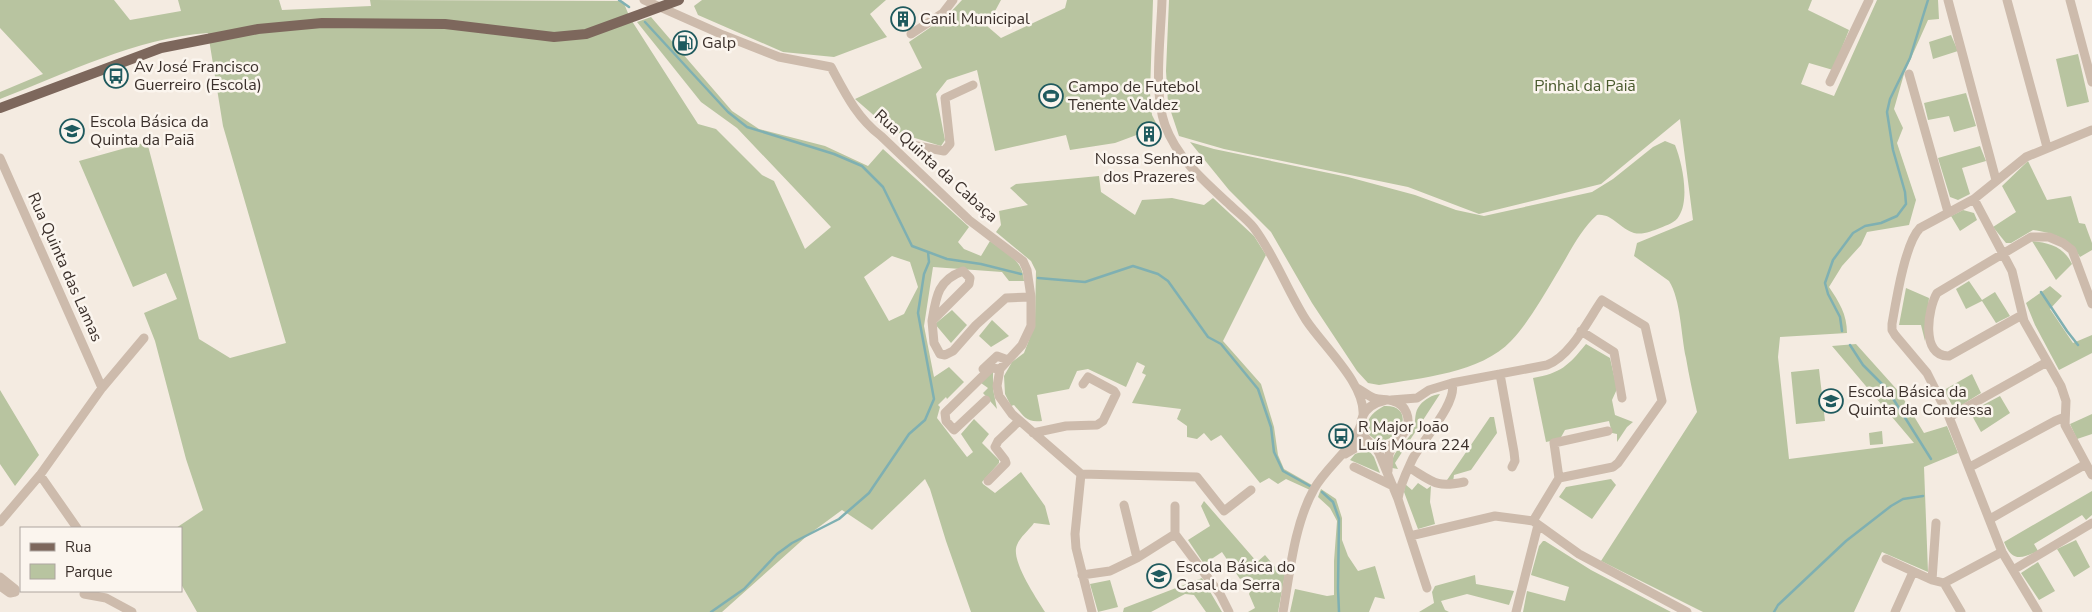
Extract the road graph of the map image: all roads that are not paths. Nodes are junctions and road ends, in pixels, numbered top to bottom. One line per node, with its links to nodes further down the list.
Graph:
1 (644, 0): 9 (street, Rua Quinta da Cabaça)
2 (679, 0): 9 (main road)
3 (953, 0): 10 (street)
4 (1162, 0): 37 (street)
5 (1869, 0): 12 (street)
6 (1948, 0): 20 (street)
7 (2007, 0): 18 (street)
8 (2070, 0): 13 (street)
9 (660, 7): 15 (main road); 24 (street, Rua Quinta da Cabaça)
10 (911, 34)
11 (1909, 74): 22 (street)
12 (1830, 82)
13 (2092, 82)
14 (973, 85): 17 (street)
15 (0, 108)
16 (2092, 130): 18 (street)
17 (912, 145)
18 (2047, 147): 20 (street)
19 (0, 158): 38 (street, Rua Quinta das Lamas)
20 (1996, 180): 21 (street)
21 (1974, 199): 22 (street); 23 (street)
22 (1948, 212): 44 (street)
23 (2002, 254): 25 (street); 26 (street); 26 (street)
24 (1031, 297): 27 (street); 30 (street, Rua Quinta da Cabaça)
25 (2092, 304)
26 (2022, 315): 31 (street)
27 (932, 320): 27 (street)
28 (1581, 331): 33 (street); 40 (street); 62 (street)
29 (144, 338): 38 (street)
30 (1008, 360): 32 (street, Rua Quinta da Cabaça); 36 (street)
31 (2047, 362): 43 (street); 44 (street)
32 (1000, 369): 36 (street); 45 (street)
33 (1500, 374): 34 (street); 55 (street)
34 (1452, 382): 39 (street); 57 (street)
35 (1083, 384): 49 (street)
36 (972, 385): 41 (street)
37 (1356, 387): 42 (street); 46 (street)
38 (102, 388): 58 (street)
39 (1417, 398): 42 (street); 47 (street)
40 (1622, 398)
41 (986, 400)
42 (1388, 400): 46 (street); 47 (street)
43 (2065, 417): 53 (street); 56 (street)
44 (1949, 418): 56 (street)
45 (1019, 420): 49 (street); 63 (street)
46 (1362, 420): 51 (street); 52 (street)
47 (1408, 421): 50 (street)
48 (1608, 431): 62 (street)
49 (1033, 433): 59 (street)
50 (1395, 442): 51 (street); 60 (street)
51 (1372, 444): 52 (street); 60 (street)
52 (1335, 462): 94 (street)
53 (2086, 464): 61 (street); 70 (street)
54 (1354, 467): 65 (street)
55 (1512, 467)
56 (1970, 467): 70 (street)
57 (1410, 468): 64 (street); 67 (street)
58 (40, 474): 71 (street); 75 (street)
59 (1081, 474): 66 (street); 83 (street)
60 (1388, 474): 65 (street)
61 (2092, 475)
62 (1559, 478): 72 (street)
63 (988, 481)
64 (1464, 482)
65 (1393, 486): 67 (street)
66 (1251, 490)
67 (1398, 499): 77 (street)
68 (1124, 505): 79 (street)
69 (1175, 506): 76 (street)
70 (1990, 519): 78 (street)
71 (0, 522)
72 (1535, 523): 77 (street); 95 (street); 96 (street)
73 (1936, 523): 85 (street)
74 (2092, 523): 81 (street)
75 (76, 527)
76 (1176, 534): 79 (street); 93 (street)
77 (1410, 536): 88 (street)
78 (2002, 552): 81 (street); 86 (street)
79 (1137, 558): 83 (street)
80 (1886, 559): 82 (street)
81 (2013, 570): 99 (street)
82 (1913, 572): 85 (street); 97 (street)
83 (1082, 574): 92 (street)
84 (0, 576): 87 (street)
85 (1932, 580): 86 (street)
86 (1944, 583): 98 (street)
87 (0, 586)
88 (1428, 588)
89 (84, 594): 90 (street)
90 (109, 594): 91 (street)
91 (132, 612)
92 (1092, 612)
93 (1229, 612)
94 (1283, 612)
95 (1516, 612)
96 (1687, 612)
97 (1895, 612)
98 (1961, 612)
99 (2038, 612)

